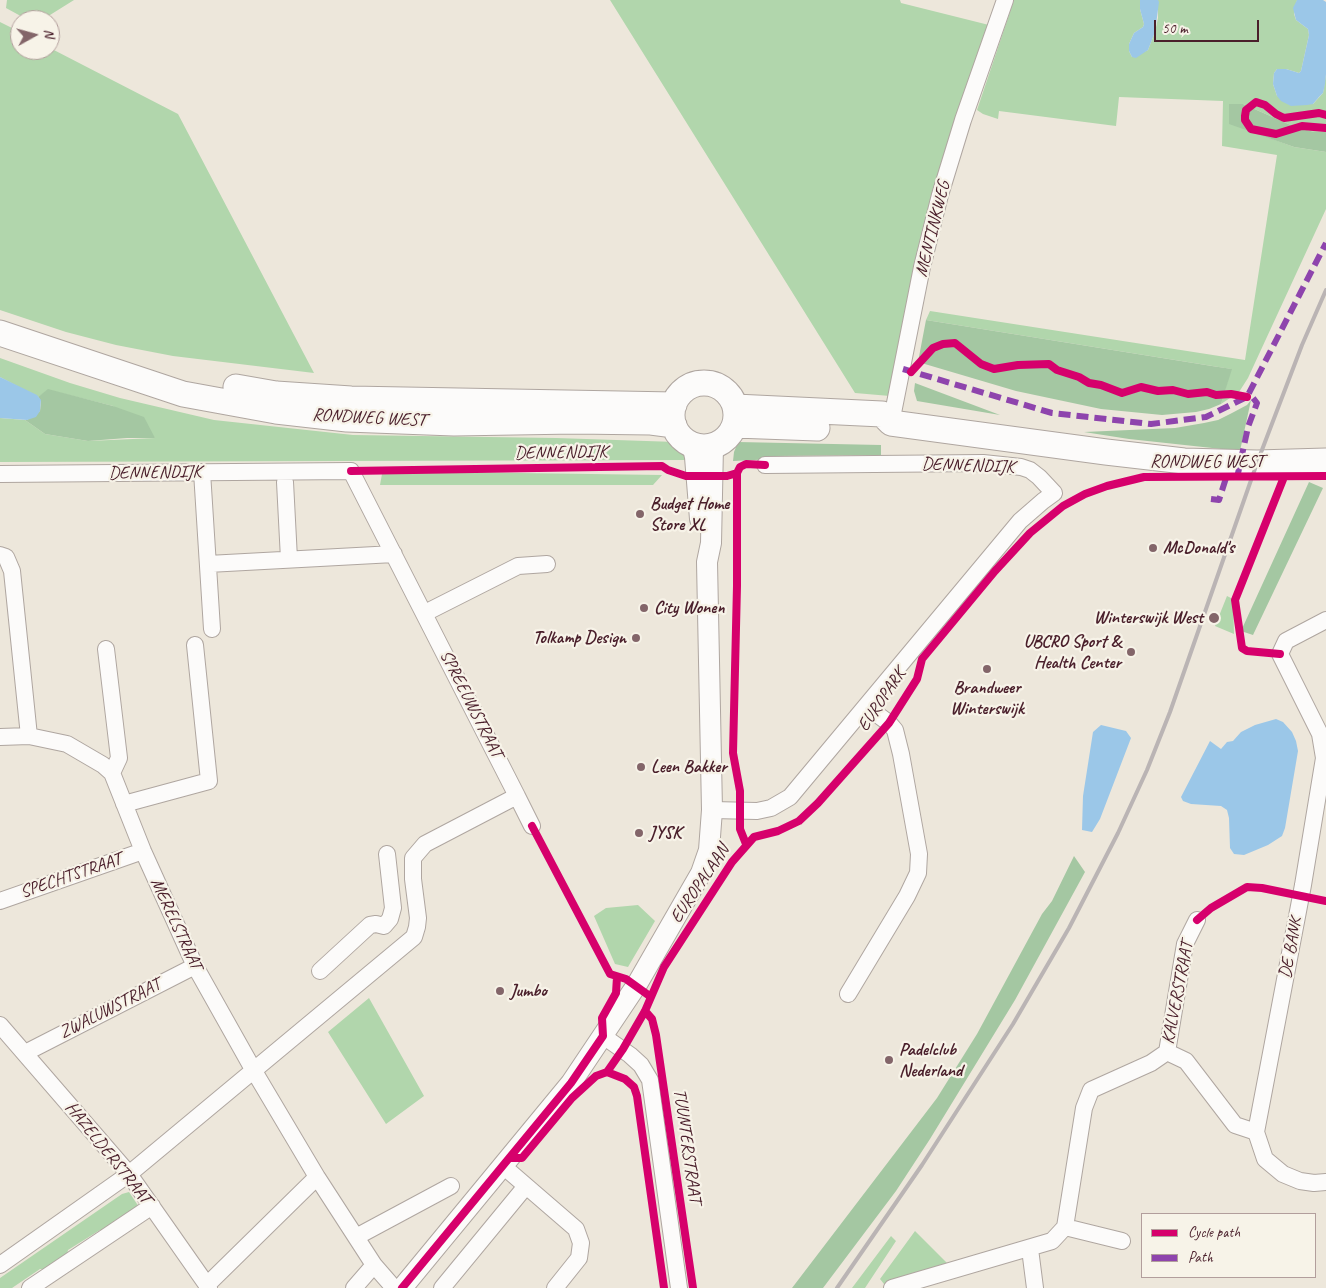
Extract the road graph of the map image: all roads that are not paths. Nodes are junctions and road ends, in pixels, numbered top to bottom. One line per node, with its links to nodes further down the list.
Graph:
1 (1005, 0): 5 (street, MENTINKWEG)
2 (0, 333): 3 (main road, RONDWEG WEST)
3 (674, 415): 4 (main road); 6 (main road)
4 (735, 416): 5 (main road, RONDWEG WEST); 6 (main road)
5 (891, 422): 7 (main road, RONDWEG WEST)
6 (702, 445): 29 (street, EUROPALAAN)
7 (1326, 461)
8 (765, 465): 23 (street, DENNENDIJK)
9 (351, 471): 10 (street, DENNENDIJK); 13 (street, SPREEUWSTRAAT)
10 (202, 472): 11 (street, DENNENDIJK); 16 (street)
11 (0, 474)
12 (285, 482): 15 (street)
13 (394, 554): 15 (street); 18 (street, SPREEUWSTRAAT)
14 (0, 555): 24 (street)
15 (290, 560): 16 (street)
16 (208, 564): 20 (street)
17 (547, 564): 18 (street)
18 (425, 613): 27 (street, SPREEUWSTRAAT)
19 (1326, 620): 47 (street, DE BANK)
20 (212, 629)
21 (195, 645): 28 (street)
22 (106, 649): 26 (street)
23 (867, 707): 29 (street); 41 (street, EUROPARK)
24 (29, 736): 25 (street); 26 (street)
25 (0, 737)
26 (112, 773): 28 (street, MERELSTRAAT)
27 (517, 796): 30 (street, SPREEUWSTRAAT); 34 (street)
28 (124, 804): 31 (street, MERELSTRAAT)
29 (712, 810): 43 (street, EUROPALAAN)
30 (532, 826)
31 (143, 851): 33 (street, SPECHTSTRAAT); 39 (street, MERELSTRAAT)
32 (386, 854): 35 (street)
33 (0, 901)
34 (416, 906): 35 (street); 38 (street)
35 (393, 908): 37 (street)
36 (1197, 920): 44 (street, KALVERSTRAAT)
37 (384, 926): 38 (street); 40 (street)
38 (399, 950): 46 (street)
39 (195, 966): 45 (street, ZWALUWSTRAAT); 46 (street, MERELSTRAAT)
40 (320, 971)
41 (848, 994)
42 (0, 1025): 45 (street, HAZELDERSTRAAT)
43 (603, 1036): 48 (street, EUROPALAAN); 69 (street, TUUNTERSTRAAT)
44 (1167, 1052): 47 (street); 55 (street, KALVERSTRAAT)
45 (24, 1053): 49 (street, HAZELDERSTRAAT)
46 (254, 1070): 49 (street); 50 (street, MERELSTRAAT)
47 (1256, 1132): 51 (street)
48 (503, 1166): 53 (street); 66 (street, EUROPALAAN)
49 (129, 1174): 54 (street, HAZELDERSTRAAT); 59 (street)
50 (317, 1177): 56 (street, MERELSTRAAT); 61 (street)
51 (1326, 1182)
52 (450, 1186): 56 (street)
53 (526, 1186): 67 (street); 68 (street)
54 (152, 1206): 61 (street, HAZELDERSTRAAT); 63 (street)
55 (1065, 1227): 57 (street); 58 (street)
56 (356, 1237): 60 (street, MERELSTRAAT)
57 (1122, 1241)
58 (1030, 1249): 62 (street); 70 (street)
59 (0, 1265)
60 (374, 1265): 64 (street); 65 (street, MERELSTRAAT)
61 (208, 1286)
62 (896, 1287)
63 (30, 1288)
64 (354, 1288)
65 (394, 1288)
66 (402, 1288)
67 (442, 1288)
68 (554, 1288)
69 (679, 1288)
70 (1035, 1288)

